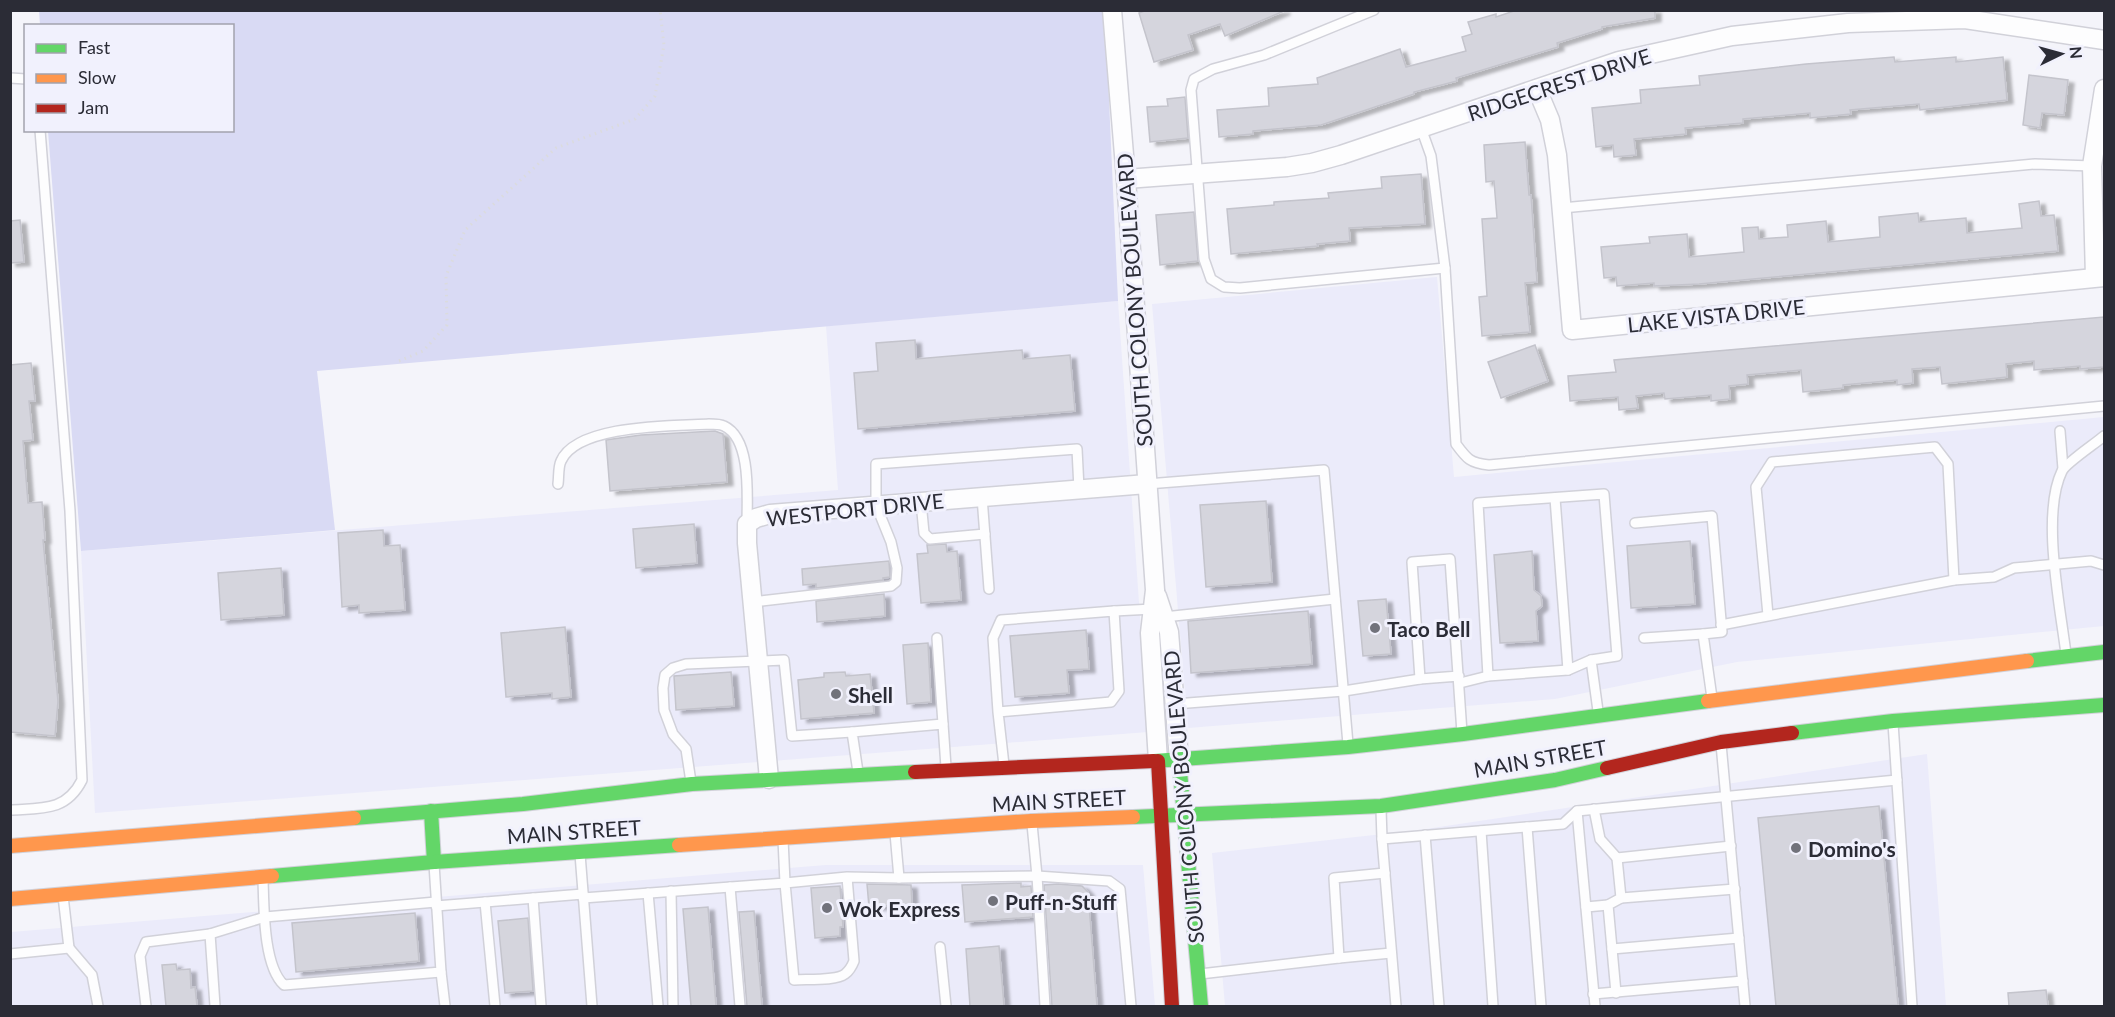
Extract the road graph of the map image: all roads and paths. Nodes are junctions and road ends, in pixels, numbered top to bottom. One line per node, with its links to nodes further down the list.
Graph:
1 (660, 10): 16 (path)
2 (1112, 10): 12 (street, SOUTH COLONY BOULEVARD)
3 (1374, 10): 11 (lane)
4 (1965, 15): 5 (street, RIDGECREST DRIVE); 6 (street, RIDGECREST DRIVE)
5 (2104, 40)
6 (1537, 89): 8 (street, RIDGECREST DRIVE); 13 (street, LAKE VISTA DRIVE)
7 (2104, 89): 10 (street)
8 (1421, 128): 11 (street, RIDGECREST DRIVE); 14 (lane)
9 (40, 132): 75 (lane)
10 (2092, 166): 13 (lane); 15 (street)
11 (1197, 173): 12 (street, RIDGECREST DRIVE); 14 (lane)
12 (1126, 179): 22 (street, SOUTH COLONY BOULEVARD)
13 (1562, 208): 15 (street, LAKE VISTA DRIVE)
14 (1445, 268): 17 (lane)
15 (2100, 277)
16 (399, 361)
17 (2104, 406)
18 (2060, 431): 20 (lane)
19 (2104, 436): 20 (lane)
20 (2063, 469): 31 (lane)
21 (558, 484): 29 (lane)
22 (1147, 484): 23 (street, WESTPORT DRIVE); 35 (lane); 38 (street, SOUTH COLONY BOULEVARD)
23 (1079, 489): 24 (street, WESTPORT DRIVE); 27 (lane)
24 (982, 497): 26 (street, WESTPORT DRIVE); 30 (lane)
25 (1555, 498): 46 (lane); 48 (lane); 49 (lane)
26 (921, 502): 27 (street, WESTPORT DRIVE); 30 (lane)
27 (876, 506): 29 (street, WESTPORT DRIVE); 36 (lane)
28 (1635, 523): 40 (lane)
29 (747, 524): 36 (street, WESTPORT DRIVE)
30 (985, 534): 34 (lane)
31 (2055, 563): 32 (lane); 33 (lane); 45 (lane)
32 (2104, 565)
33 (1954, 580): 39 (lane); 39 (lane)
34 (989, 589)
35 (1335, 599): 38 (lane); 52 (lane)
36 (752, 602): 47 (street, WESTPORT DRIVE)
37 (1114, 611): 38 (lane); 56 (lane); 56 (lane)
38 (1158, 613): 53 (street, SOUTH COLONY BOULEVARD); 65 (street, SOUTH COLONY BOULEVARD)
39 (1768, 615): 40 (lane)
40 (1721, 625): 41 (lane)
41 (1703, 634): 43 (lane); 54 (lane)
42 (937, 638): 59 (lane)
43 (1644, 638)
44 (2104, 652): 45 (main road, MAIN STREET)
45 (2066, 656): 54 (main road, MAIN STREET)
46 (1590, 660): 48 (lane); 57 (lane)
47 (758, 661): 60 (lane); 69 (street, WESTPORT DRIVE); 71 (lane)
48 (1568, 670): 49 (lane)
49 (1488, 676): 51 (lane)
50 (1420, 680): 51 (lane); 51 (lane); 52 (lane)
51 (1459, 680): 61 (lane)
52 (1344, 691): 53 (lane); 63 (lane)
53 (1175, 704): 64 (street, SOUTH COLONY BOULEVARD)
54 (1713, 705): 57 (main road, MAIN STREET)
55 (2104, 705): 58 (main road, MAIN STREET)
56 (998, 712): 66 (lane)
57 (1599, 714): 61 (main road, MAIN STREET)
58 (1893, 721): 62 (main road, MAIN STREET); 70 (lane)
59 (943, 724): 60 (lane); 67 (lane)
60 (852, 732): 68 (lane)
61 (1462, 734): 63 (main road, MAIN STREET)
62 (1720, 737): 72 (lane); 73 (main road, MAIN STREET)
63 (1348, 747): 64 (main road, MAIN STREET)
64 (1179, 760): 65 (main road, MAIN STREET); 78 (main road, SOUTH COLONY BOULEVARD)
65 (1158, 761): 66 (main road, MAIN STREET); 79 (main road, SOUTH COLONY BOULEVARD)
66 (1005, 767): 67 (main road, MAIN STREET)
67 (946, 770): 68 (main road, MAIN STREET)
68 (858, 774): 69 (main road, MAIN STREET)
69 (769, 779): 71 (main road, MAIN STREET)
70 (1897, 780): 72 (lane); 146 (lane)
71 (692, 784): 76 (main road, MAIN STREET)
72 (1726, 796): 74 (lane); 88 (lane)
73 (1381, 807): 78 (main road, MAIN STREET); 86 (lane)
74 (1594, 809): 77 (lane); 90 (lane)
75 (10, 810)
76 (431, 811): 87 (main road, MAIN STREET); 91 (main road)
77 (1577, 811): 81 (lane); 110 (lane)
78 (1184, 815): 79 (main road, MAIN STREET); 121 (main road, SOUTH COLONY BOULEVARD)
79 (1160, 816): 80 (main road, MAIN STREET); 138 (main road, SOUTH COLONY BOULEVARD)
80 (1031, 821): 82 (main road, MAIN STREET); 93 (lane)
81 (1527, 827): 83 (lane); 143 (lane)
82 (895, 830): 85 (main road, MAIN STREET); 96 (lane)
83 (1481, 831): 84 (lane); 142 (lane)
84 (1425, 835): 86 (lane); 141 (lane)
85 (783, 838): 89 (main road, MAIN STREET); 97 (lane)
86 (1382, 839): 92 (lane)
87 (10, 846)
88 (1731, 846): 90 (lane); 99 (lane)
89 (579, 852): 91 (main road, MAIN STREET); 103 (lane)
90 (1617, 858): 105 (lane)
91 (434, 862): 94 (main road, MAIN STREET); 108 (lane)
92 (1385, 873): 117 (lane); 119 (lane)
93 (1037, 876): 96 (lane); 136 (lane); 137 (lane)
94 (263, 877): 101 (main road, MAIN STREET); 111 (lane)
95 (847, 877): 96 (lane); 97 (lane); 97 (lane)
96 (899, 878)
97 (785, 883): 98 (lane)
98 (730, 887): 100 (lane); 134 (lane)
99 (1734, 889): 105 (lane); 113 (lane)
100 (671, 891): 102 (lane); 133 (lane)
101 (63, 893): 106 (main road, MAIN STREET); 115 (lane)
102 (648, 893): 103 (lane); 132 (lane)
103 (583, 896): 104 (lane); 131 (lane)
104 (533, 898): 107 (lane); 130 (lane)
105 (1621, 898): 109 (lane)
106 (10, 899)
107 (485, 902): 108 (lane); 129 (lane)
108 (436, 904): 111 (lane); 120 (lane)
109 (1608, 905): 110 (lane); 116 (lane)
110 (1586, 907): 124 (lane)
111 (265, 917): 112 (lane); 120 (lane)
112 (210, 934): 126 (lane); 127 (lane)
113 (1739, 938): 116 (lane); 122 (lane)
114 (940, 947): 135 (lane)
115 (69, 948): 118 (lane); 125 (lane)
116 (1612, 949): 123 (lane)
117 (1391, 953): 119 (lane); 140 (lane)
118 (10, 954)
119 (1339, 958): 121 (lane)
120 (441, 972): 128 (lane)
121 (1199, 974): 139 (main road, SOUTH COLONY BOULEVARD)
122 (1743, 981): 123 (lane); 145 (lane)
123 (1616, 993): 124 (lane)
124 (1593, 994): 144 (lane)
125 (98, 1006)
126 (146, 1006)
127 (215, 1006)
128 (445, 1006)
129 (495, 1006)
130 (541, 1006)
131 (591, 1006)
132 (658, 1006)
133 (673, 1006)
134 (740, 1006)
135 (946, 1006)
136 (1045, 1006)
137 (1131, 1006)
138 (1172, 1006)
139 (1201, 1006)
140 (1396, 1006)
141 (1439, 1006)
142 (1493, 1006)
143 (1541, 1006)
144 (1594, 1006)
145 (1745, 1006)
146 (1912, 1006)

